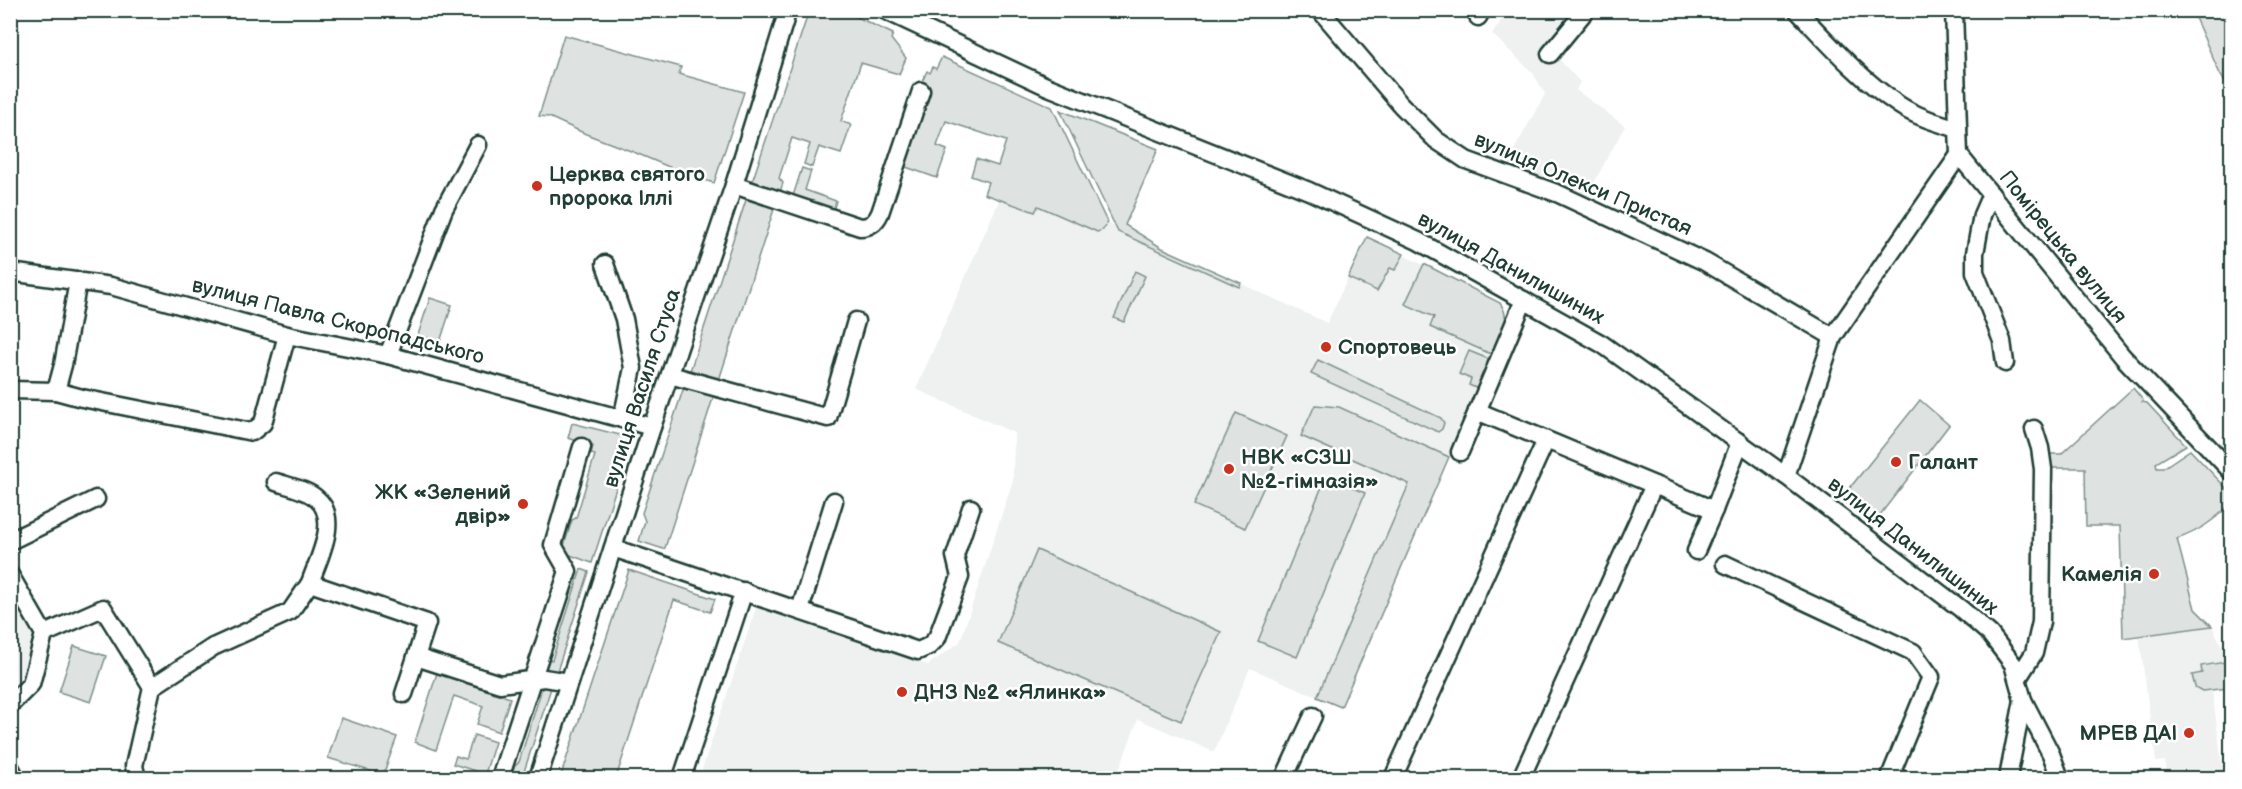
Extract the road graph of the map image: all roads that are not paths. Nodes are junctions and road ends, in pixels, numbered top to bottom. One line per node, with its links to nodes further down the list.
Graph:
1 (788, 10): 12 (street, вулиця Василя Стуса)
2 (884, 10): 17 (street, вулиця Данилишиних)
3 (1320, 10): 20 (street, вулиця Олекси Пристая)
4 (1586, 10): 7 (street)
5 (1797, 10): 9 (street)
6 (1954, 10): 9 (street)
7 (1550, 54)
8 (921, 91): 12 (street)
9 (1958, 129): 11 (street)
10 (478, 145): 21 (street)
11 (1959, 154): 13 (street, Помірецька вулиця); 20 (street)
12 (734, 185): 23 (street, вулиця Василя Стуса)
13 (1991, 194): 22 (street); 34 (street, Помірецька вулиця)
14 (605, 264): 27 (street)
15 (10, 272): 16 (street, вулиця Павла Скоропадського)
16 (78, 281): 19 (street, вулиця Павла Скоропадського); 25 (street)
17 (1524, 300): 26 (street); 31 (street, вулиця Данилишиних)
18 (856, 321): 23 (street)
19 (287, 335): 21 (street, вулиця Павла Скоропадського); 25 (street)
20 (1833, 337): 35 (street)
21 (388, 355): 27 (street, вулиця Павла Скоропадського)
22 (2005, 363)
23 (670, 375): 28 (street, вулиця Василя Стуса)
24 (10, 390): 25 (street)
25 (56, 391)
26 (1477, 411): 30 (street); 33 (street)
27 (622, 419): 28 (street, вулиця Павла Скоропадського)
28 (652, 427): 43 (street, вулиця Василя Стуса)
29 (2034, 429): 52 (street)
30 (1546, 440): 37 (street); 67 (street)
31 (1740, 442): 35 (street, вулиця Данилишиних); 41 (street)
32 (582, 447): 53 (street)
33 (1460, 452)
34 (2232, 472)
35 (1786, 476): 52 (street, вулиця Данилишиних)
36 (276, 482): 47 (street)
37 (1654, 485): 41 (street); 68 (street)
38 (96, 499): 42 (street)
39 (834, 501): 49 (street)
40 (971, 508): 49 (street)
41 (1714, 510): 44 (street)
42 (10, 541)
43 (613, 548): 48 (street); 54 (street, вулиця Василя Стуса)
44 (1696, 551)
45 (1725, 564): 69 (street)
46 (10, 575): 50 (street)
47 (310, 583): 51 (street); 55 (street)
48 (744, 591): 49 (street); 65 (street)
49 (800, 610)
50 (44, 634): 55 (street); 58 (street)
51 (416, 657): 53 (street); 56 (street)
52 (2018, 678): 57 (street, вулиця Данилишиних)
53 (532, 680): 54 (street); 63 (street)
54 (569, 682): 64 (street, вулиця Василя Стуса)
55 (152, 687): 62 (street)
56 (404, 694)
57 (2023, 700): 70 (street); 71 (street)
58 (10, 705)
59 (1313, 716): 66 (street)
60 (10, 767): 61 (street)
61 (16, 778)
62 (137, 778)
63 (500, 778)
64 (538, 778)
65 (682, 778)
66 (1284, 778)
67 (1392, 778)
68 (1521, 778)
69 (1899, 778)
70 (2008, 778)
71 (2060, 778)

